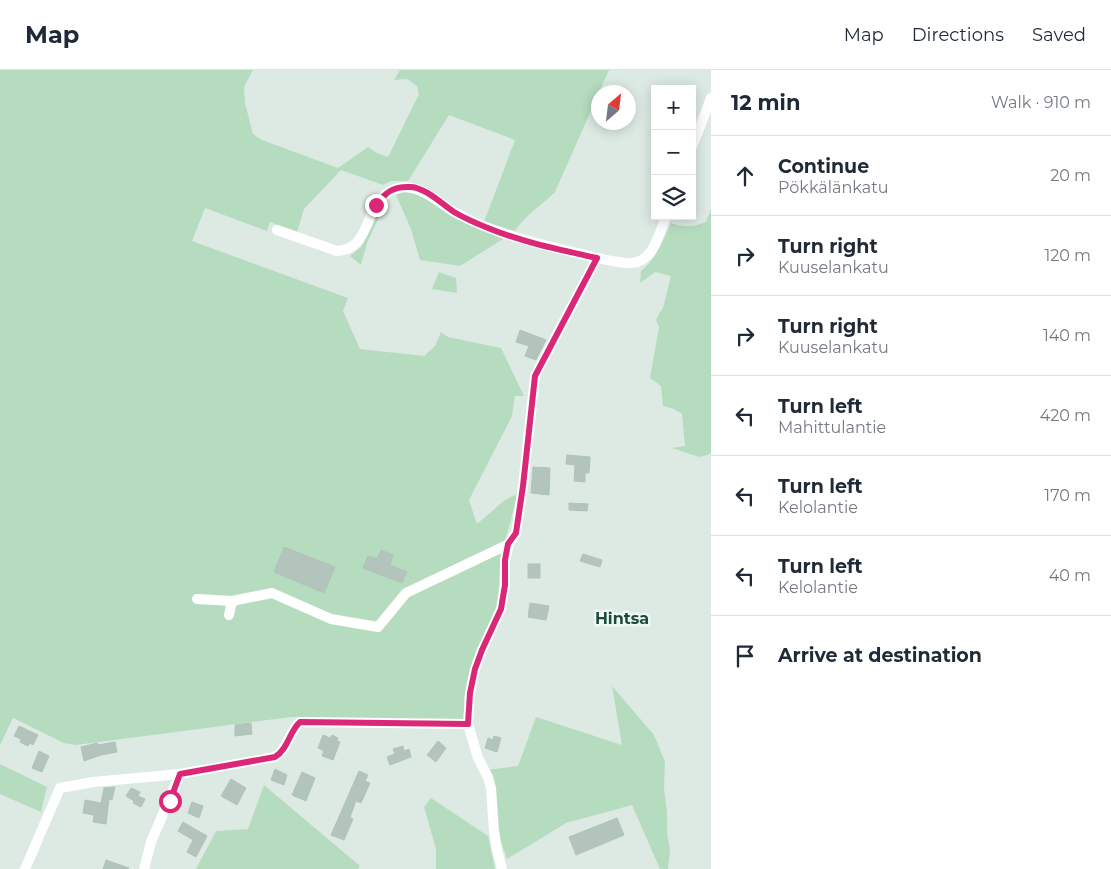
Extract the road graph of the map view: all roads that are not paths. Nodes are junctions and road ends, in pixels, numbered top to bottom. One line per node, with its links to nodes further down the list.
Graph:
1 (711, 98): 2 (street)
2 (696, 137)
3 (664, 220): 5 (street)
4 (277, 230): 5 (street)
5 (597, 258): 6 (street)
6 (508, 544): 8 (street); 10 (street)
7 (197, 600): 8 (street)
8 (232, 602): 9 (street)
9 (229, 615)
10 (468, 724): 11 (street); 14 (street)
11 (180, 774): 12 (street); 13 (street)
12 (25, 869)
13 (144, 869)
14 (502, 869)

